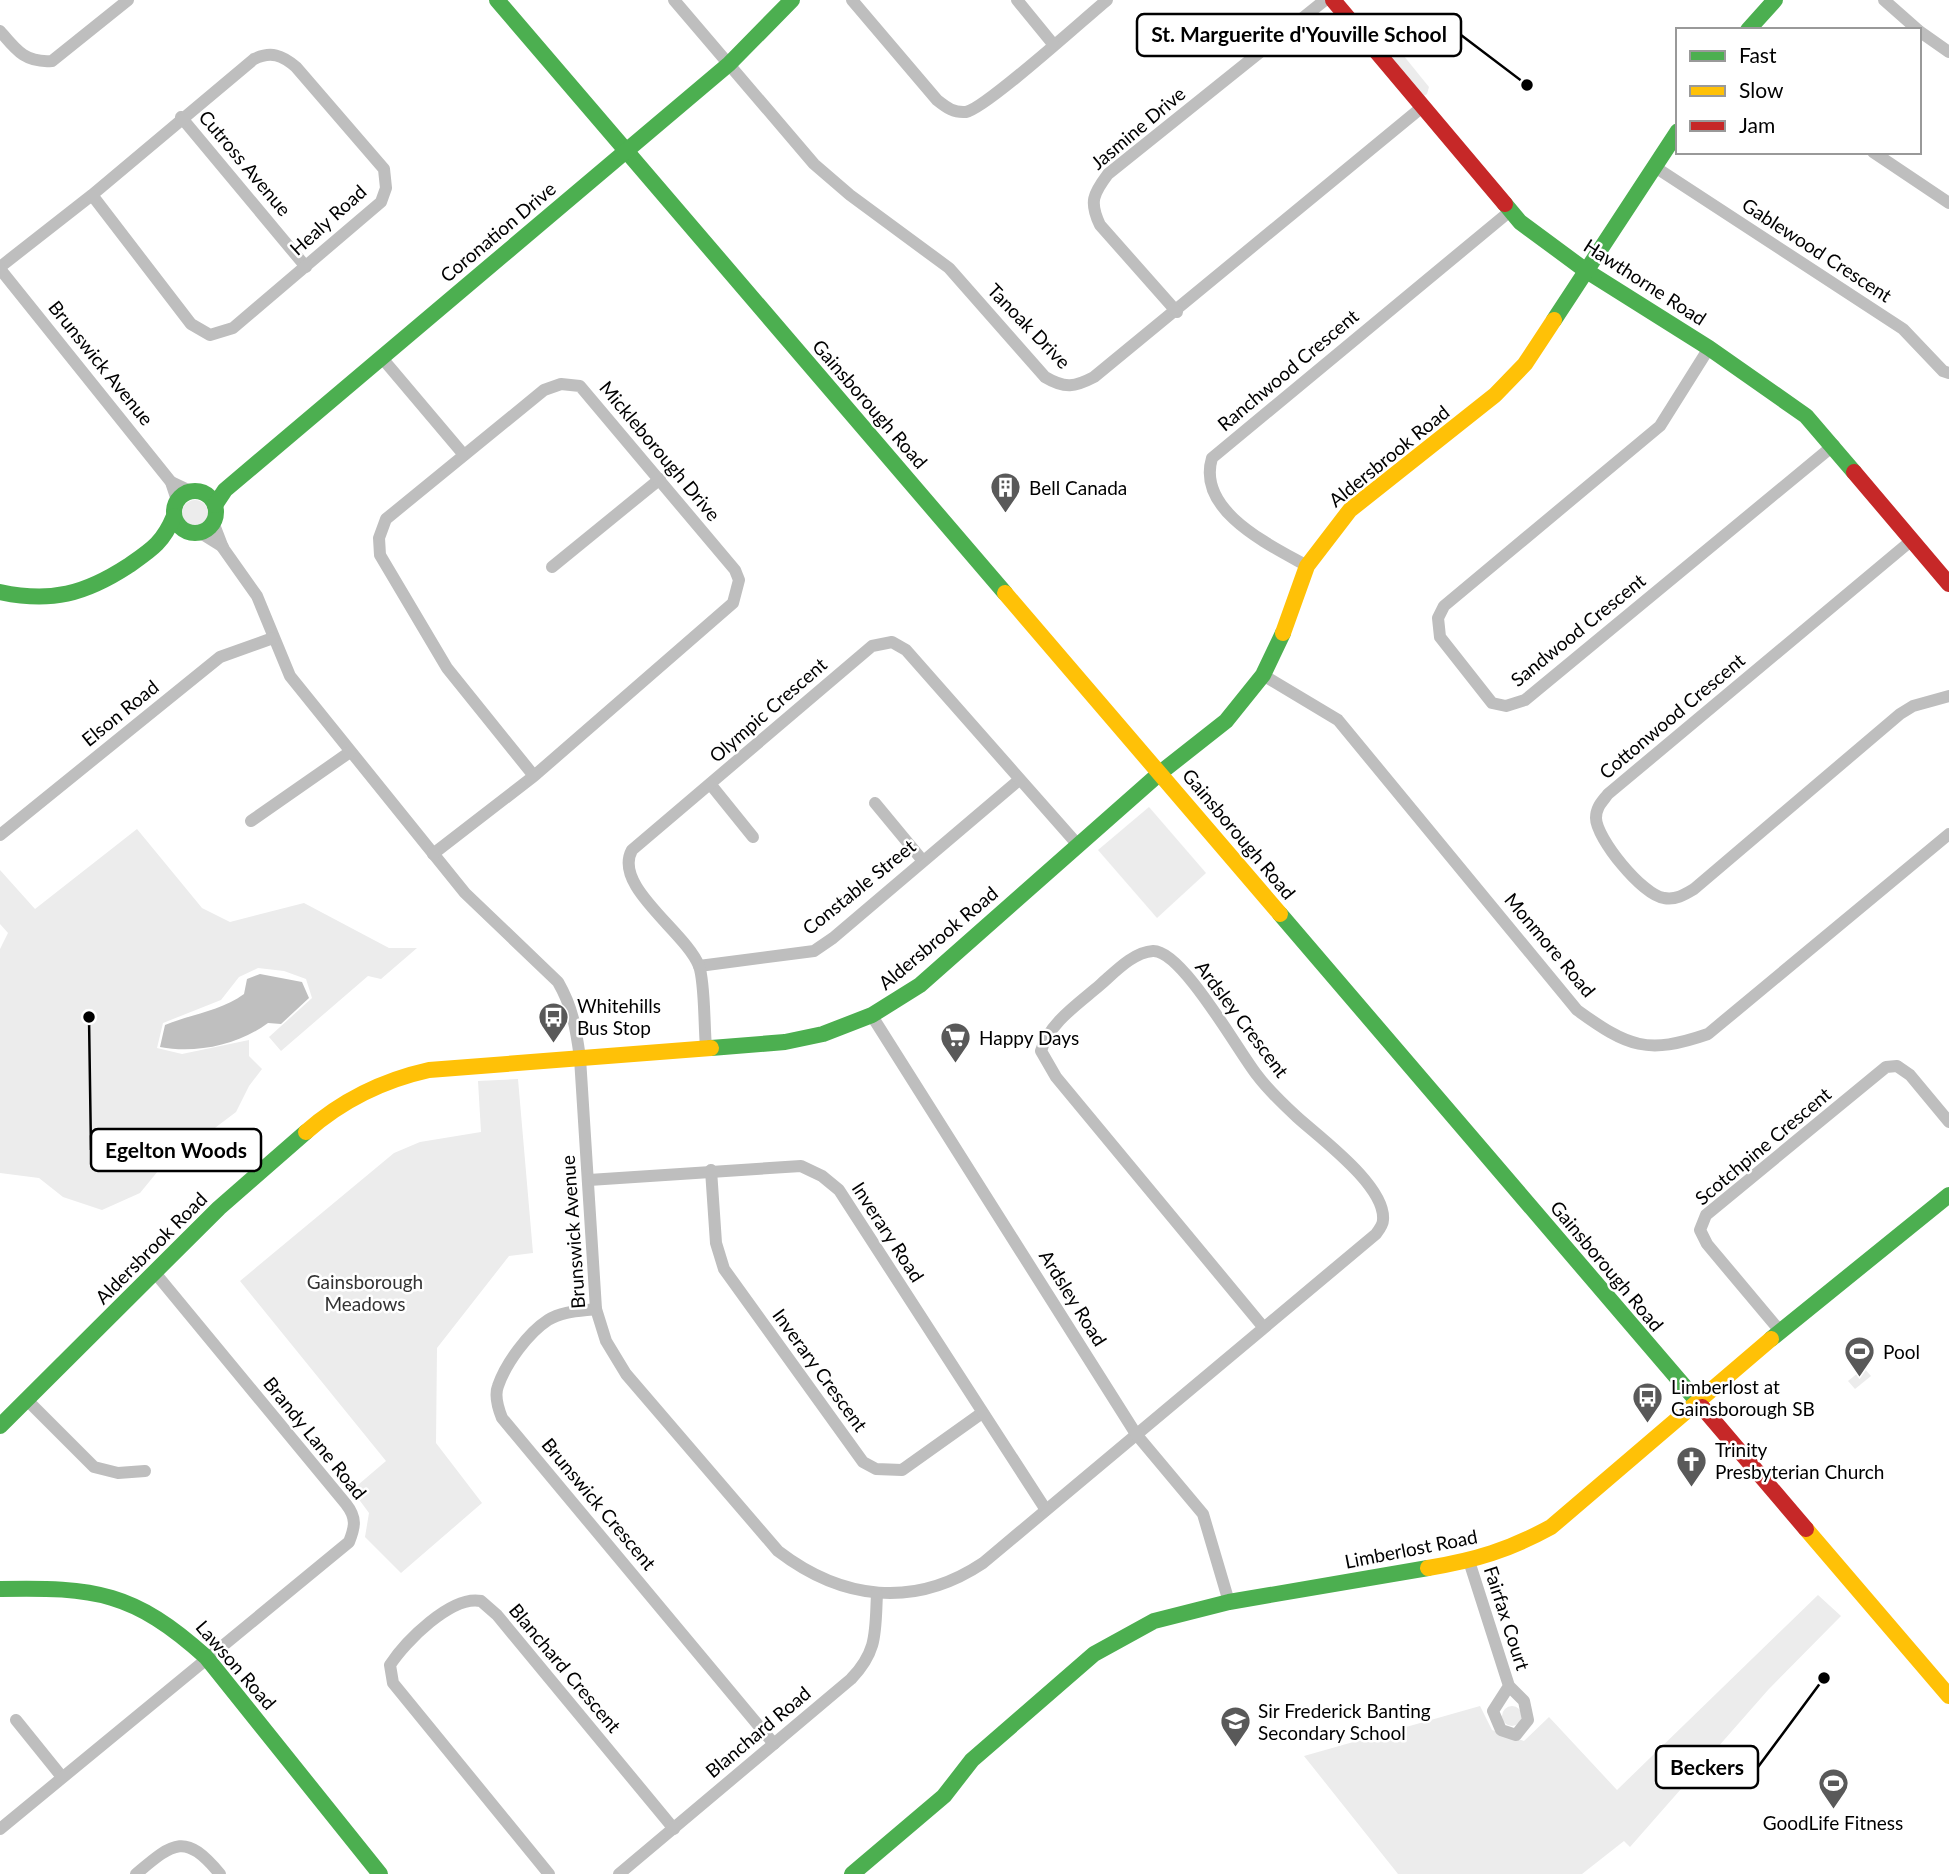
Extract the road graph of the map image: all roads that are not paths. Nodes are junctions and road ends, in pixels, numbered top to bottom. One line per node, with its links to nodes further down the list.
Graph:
1 (128, 0): 14 (street)
2 (497, 0): 23 (street, Gainsborough Road)
3 (674, 0): 19 (street)
4 (792, 0): 19 (street, Coronation Drive)
5 (852, 0): 17 (street)
6 (1017, 0): 17 (street)
7 (1107, 0): 17 (street)
8 (1325, 0): 32 (street, Jasmine Drive)
9 (1333, 0): 20 (street, Hawthorne Road)
10 (1775, 0): 12 (street)
11 (1884, 0): 13 (street)
12 (1750, 28)
13 (1917, 28)
14 (0, 31)
15 (1921, 31): 18 (street)
16 (1949, 34): 18 (street)
17 (1053, 44)
18 (1945, 49)
19 (729, 64): 23 (street, Coronation Drive); 32 (street, Tanoak Drive)
20 (1421, 108): 28 (street, Hawthorne Road); 32 (street, Tanoak Drive)
21 (181, 117): 26 (street, Healy Road); 29 (street, Cutross Avenue); 29 (street, Healy Road)
22 (1676, 134): 25 (street, Aldersbrook Road)
23 (626, 151): 34 (street, Coronation Drive); 53 (street, Gainsborough Road)
24 (1876, 154): 27 (street)
25 (1655, 167): 31 (street, Aldersbrook Road); 35 (street, Gablewood Crescent)
26 (92, 195): 29 (street, Healy Road); 30 (street, Healy Road)
27 (1949, 203)
28 (1509, 212): 31 (street, Hawthorne Road); 45 (street, Ranchwood Crescent)
29 (306, 267)
30 (0, 268): 39 (street, Brunswick Avenue)
31 (1585, 270): 33 (street, Hawthorne Road); 45 (street, Aldersbrook Road)
32 (1177, 312)
33 (1709, 348): 36 (street, Hawthorne Road); 36 (street, Sandwood Crescent)
34 (382, 358): 37 (street); 39 (street, Coronation Drive)
35 (1949, 373)
36 (1834, 445): 43 (street, Hawthorne Road)
37 (464, 455): 38 (street, Mickleborough Drive); 54 (street, Mickleborough Drive)
38 (660, 479): 46 (street); 54 (street, Mickleborough Drive)
39 (192, 501): 40 (street); 41 (street); 42 (street)
40 (213, 522): 41 (street); 44 (street, Brunswick Avenue)
41 (194, 532): 42 (street); 44 (street, Brunswick Avenue)
42 (166, 536): 48 (street)
43 (1912, 540): 47 (street, Hawthorne Road); 51 (street, Cottonwood Crescent)
44 (223, 548): 49 (street, Brunswick Avenue)
45 (1307, 566): 50 (street, Aldersbrook Road)
46 (552, 567)
47 (1949, 584)
48 (0, 592)
49 (273, 638): 52 (street, Brunswick Avenue); 60 (street, Elson Road)
50 (1264, 675): 53 (street, Aldersbrook Road); 59 (street, Monmore Road)
51 (1949, 696)
52 (350, 752): 58 (street); 63 (street, Brunswick Avenue)
53 (1160, 773): 62 (street, Aldersbrook Road); 78 (street, Gainsborough Road)
54 (534, 776): 63 (street, Mickleborough Drive)
55 (1019, 780): 56 (street, Olympic Crescent); 62 (street, Olympic Crescent); 64 (street, Constable Street)
56 (711, 786): 61 (street); 65 (street, Olympic Crescent)
57 (875, 803): 64 (street)
58 (251, 821)
59 (1949, 834)
60 (0, 835)
61 (753, 837)
62 (1078, 845): 66 (street, Aldersbrook Road)
63 (433, 853): 68 (street, Brunswick Avenue)
64 (923, 861): 65 (street, Constable Street)
65 (699, 966): 67 (street)
66 (872, 1016): 67 (street, Aldersbrook Road); 81 (street, Ardsley Road)
67 (706, 1047): 68 (street, Aldersbrook Road)
68 (580, 1058): 71 (street, Brunswick Avenue); 73 (street, Aldersbrook Road)
69 (1949, 1122): 76 (street, Scotchpine Crescent)
70 (711, 1170): 71 (street, Inverary Road); 79 (street, Inverary Road); 79 (street, Inverary Crescent)
71 (589, 1180): 74 (street, Brunswick Avenue)
72 (1949, 1195): 76 (street, Limberlost Road)
73 (156, 1275): 77 (street, Aldersbrook Road); 88 (street, Brandy Lane Road)
74 (596, 1310): 86 (street, Brunswick Avenue); 92 (street, Brunswick Crescent)
75 (1264, 1328): 75 (street, Ardsley Crescent); 81 (street, Ardsley Crescent)
76 (1780, 1331): 78 (street, Limberlost Road)
77 (27, 1400): 80 (street, Aldersbrook Road); 82 (street)
78 (1696, 1402): 84 (street, Limberlost Road); 90 (street, Gainsborough Road)
79 (982, 1413): 83 (street, Inverary Road)
80 (0, 1426)
81 (1136, 1434): 83 (street, Brunswick Avenue); 87 (street, Ardsley Road)
82 (145, 1471)
83 (1046, 1510): 86 (street, Brunswick Avenue)
84 (1469, 1561): 87 (street, Limberlost Road); 89 (street, Fairfax Court)
85 (0, 1589): 88 (street, Lawson Road)
86 (877, 1594): 92 (street, Blanchard Road)
87 (1229, 1602): 101 (street, Limberlost Road)
88 (206, 1657): 93 (street, Brandy Lane Road); 98 (street, Lawson Road)
89 (1509, 1686)
90 (1949, 1696)
91 (16, 1720): 93 (street)
92 (774, 1744): 95 (street, Blanchard Road)
93 (62, 1777): 94 (street, Brandy Lane Road)
94 (0, 1829)
95 (674, 1829): 99 (street, Blanchard Crescent); 100 (street, Blanchard Road)
96 (136, 1874): 97 (street)
97 (220, 1874)
98 (380, 1874)
99 (549, 1874)
100 (619, 1874)
101 (852, 1874)

